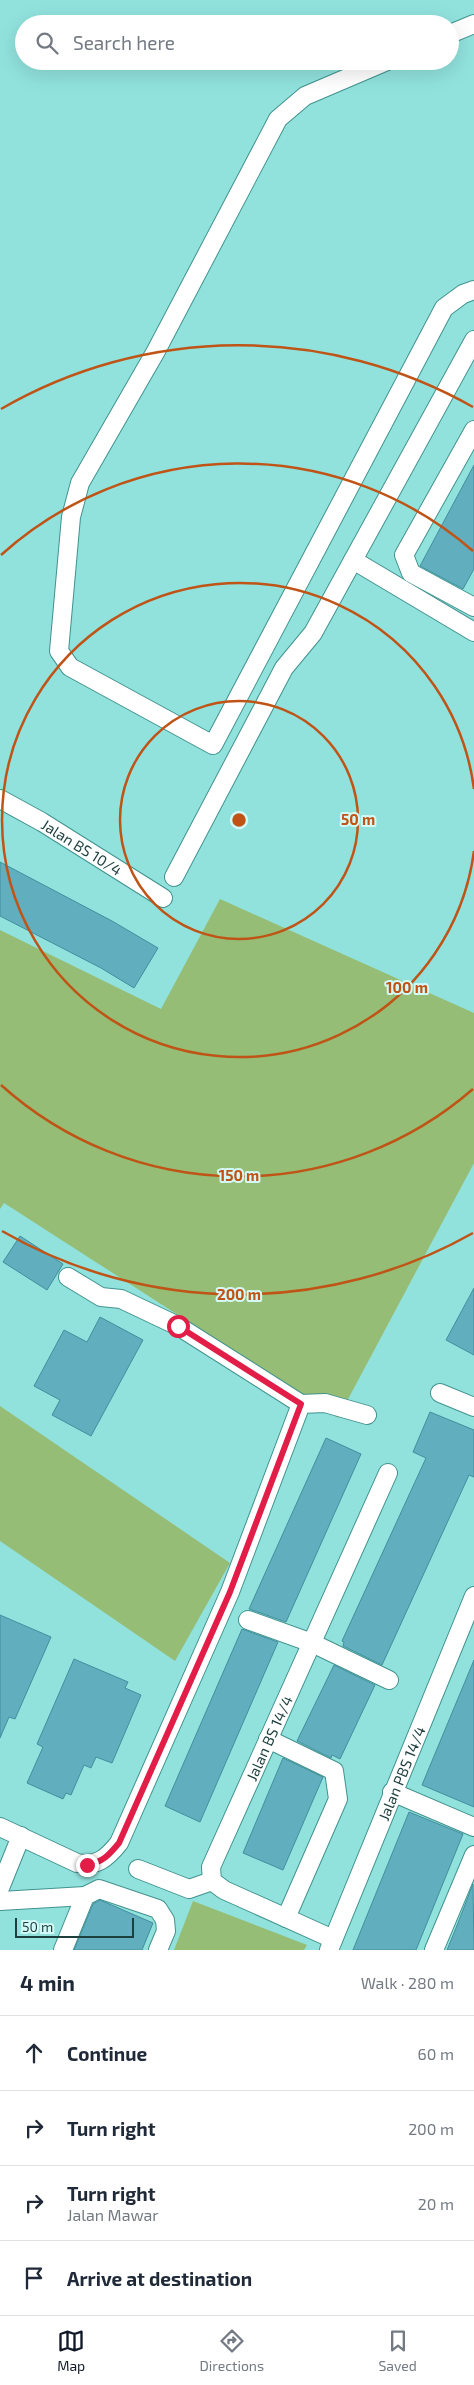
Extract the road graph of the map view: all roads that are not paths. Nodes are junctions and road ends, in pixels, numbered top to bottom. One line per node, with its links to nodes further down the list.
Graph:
1 (474, 24): 2 (street)
2 (459, 30)
3 (365, 70): 4 (street)
4 (474, 290)
5 (474, 340): 7 (street)
6 (474, 430): 8 (street)
7 (352, 560): 9 (street); 11 (street)
8 (474, 607)
9 (474, 632)
10 (0, 800): 12 (street, Jalan BS 10/4)
11 (174, 877)
12 (163, 898)
13 (68, 1278): 15 (street)
14 (440, 1393): 16 (street)
15 (301, 1404): 17 (street); 27 (street)
16 (474, 1407)
17 (368, 1415)
18 (388, 1473): 21 (street, Jalan BS 14/4)
19 (474, 1596): 24 (street, Jalan PBS 14/4)
20 (248, 1620): 21 (street)
21 (312, 1643): 22 (street); 23 (street, Jalan BS 14/4)
22 (389, 1680)
23 (268, 1739): 30 (street, Jalan BS 14/4); 34 (street)
24 (392, 1792): 26 (street); 35 (street, Jalan PBS 14/4)
25 (0, 1827): 27 (street)
26 (474, 1827)
27 (21, 1836): 31 (street)
28 (474, 1855): 38 (street)
29 (138, 1869): 30 (street)
30 (212, 1882): 34 (street)
31 (0, 1888)
32 (85, 1896): 33 (street); 36 (street); 37 (street)
33 (0, 1901)
34 (286, 1918): 35 (street)
35 (331, 1944)
36 (63, 1950)
37 (158, 1950)
38 (434, 1950)

